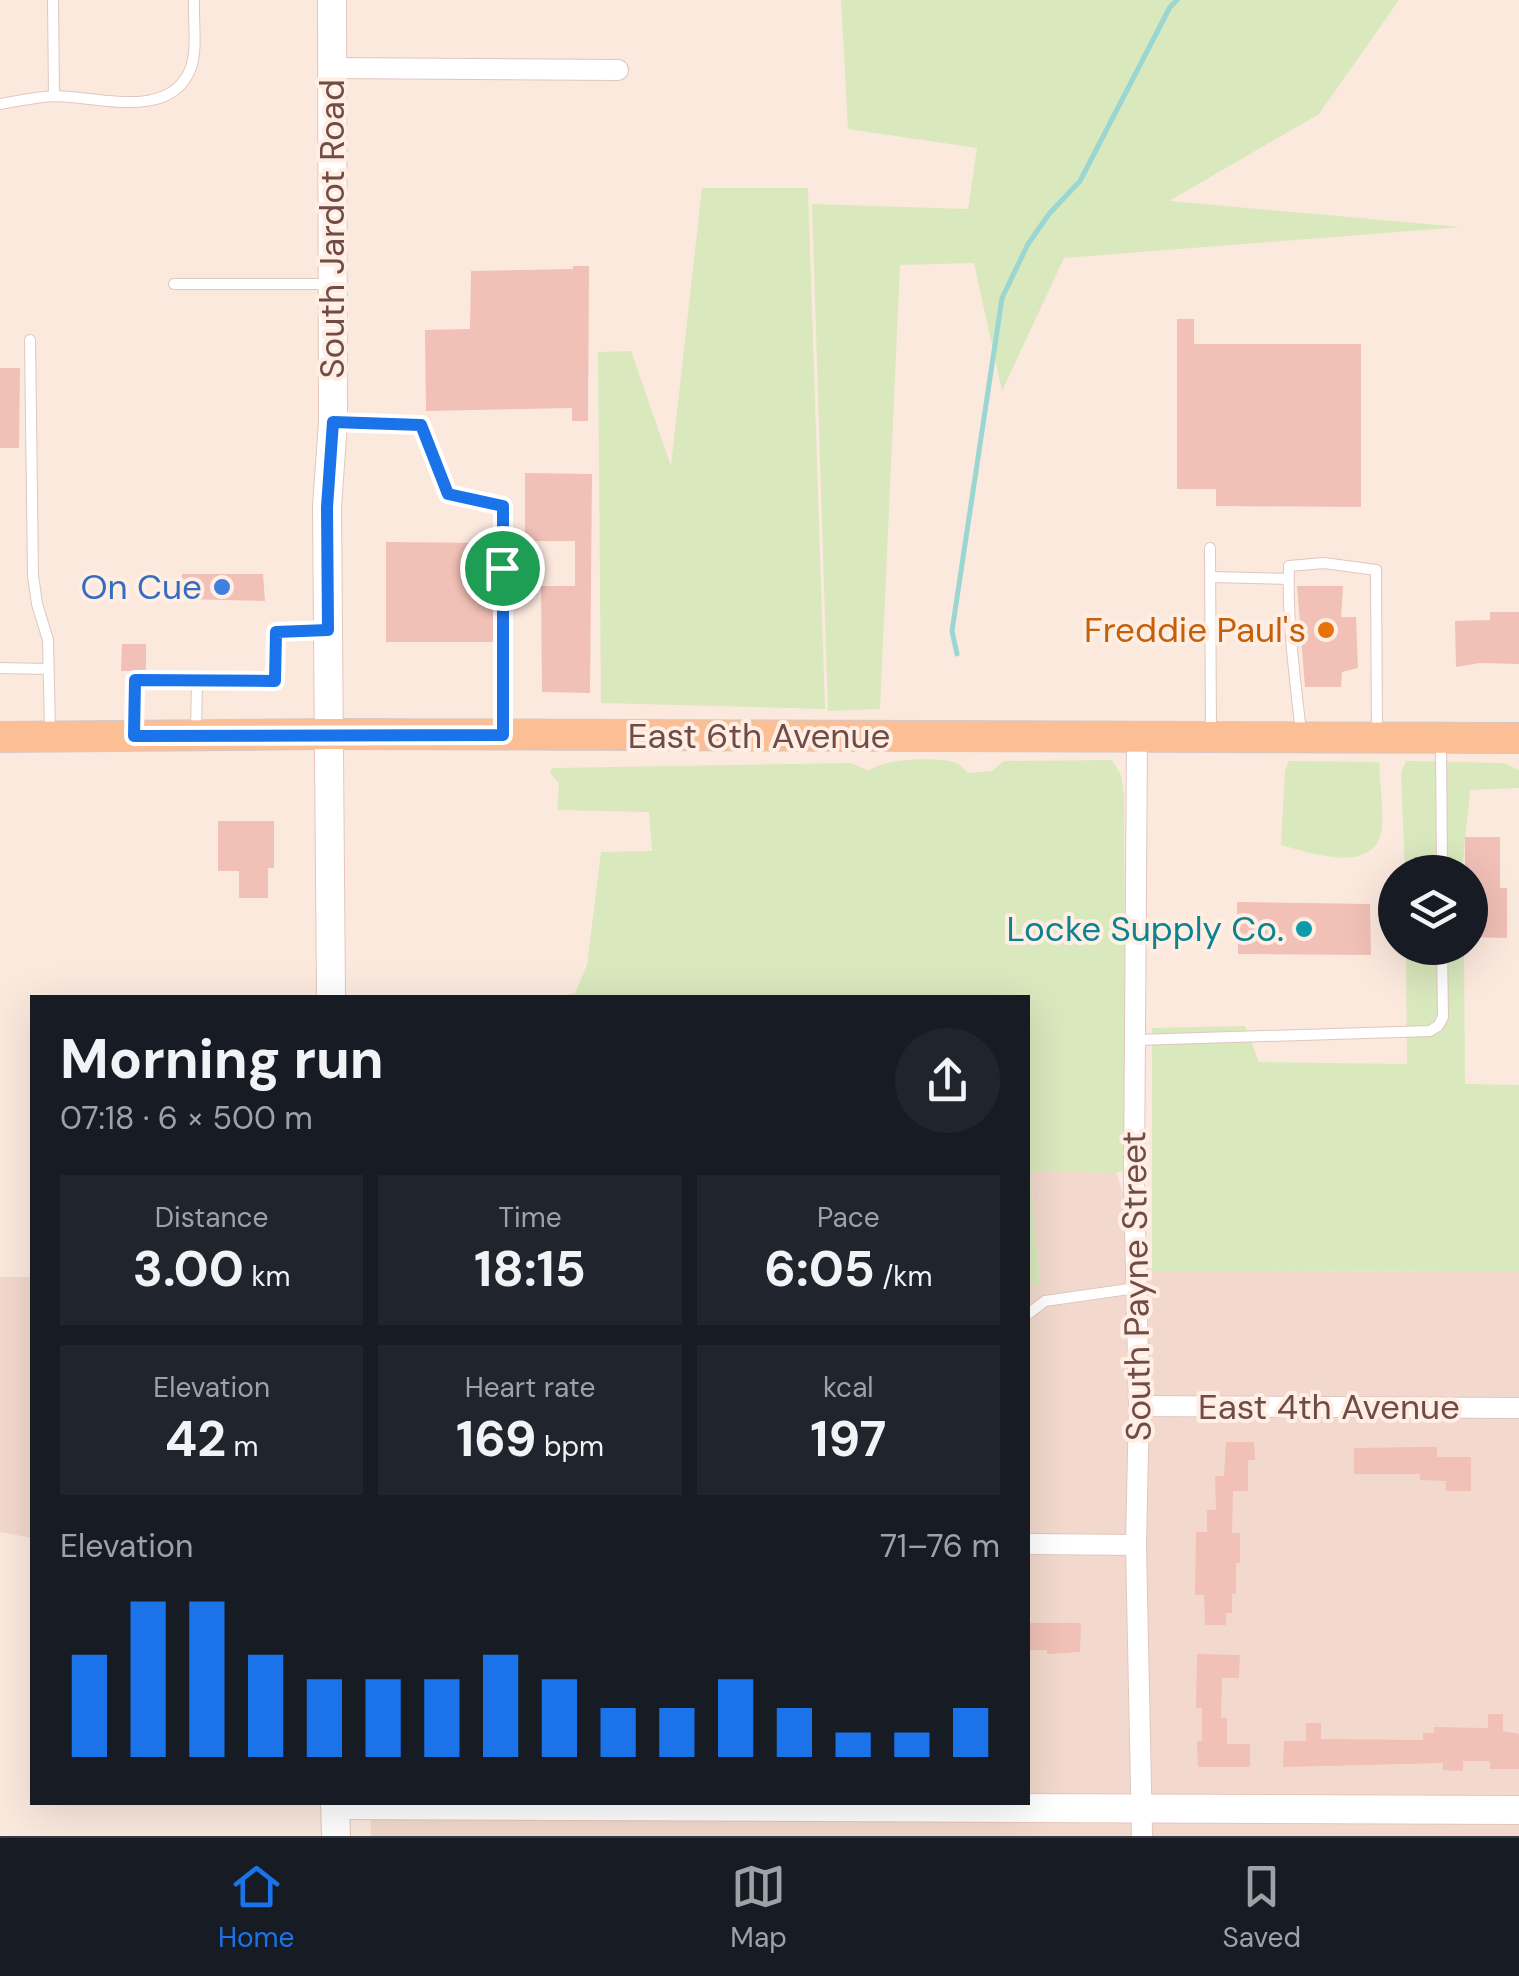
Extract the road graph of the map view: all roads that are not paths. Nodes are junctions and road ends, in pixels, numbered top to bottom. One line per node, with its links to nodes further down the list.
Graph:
1 (53, 0): 6 (lane)
2 (194, 0): 6 (lane)
3 (332, 0): 4 (street, South Jardot Road)
4 (331, 68): 5 (street); 9 (street, South Jardot Road)
5 (618, 70)
6 (54, 96): 7 (lane)
7 (0, 104)
8 (174, 284): 9 (lane)
9 (333, 284): 11 (street, South Jardot Road)
10 (30, 340): 17 (lane)
11 (333, 422): 15 (street, South Jardot Road); 21 (lane)
12 (1210, 548): 13 (lane)
13 (1210, 577): 14 (lane); 26 (lane)
14 (1288, 579): 27 (lane); 28 (lane)
15 (328, 630): 18 (lane); 19 (street, South Jardot Road)
16 (0, 668): 17 (lane)
17 (48, 669): 23 (lane)
18 (197, 681): 20 (lane); 24 (lane)
19 (328, 734): 20 (main road, East 6th Avenue); 21 (main road, East 6th Avenue); 33 (street, South Jardot Road)
20 (196, 735): 24 (main road, East 6th Avenue)
21 (503, 735): 25 (main road, East 6th Avenue)
22 (0, 736): 23 (main road, East 6th Avenue)
23 (50, 736): 24 (main road, East 6th Avenue)
24 (134, 736)
25 (1136, 736): 26 (main road, East 6th Avenue); 34 (street, South Payne Street)
26 (1211, 737): 27 (main road, East 6th Avenue)
27 (1301, 737): 28 (main road, East 6th Avenue)
28 (1377, 737): 29 (main road, East 6th Avenue)
29 (1441, 737): 30 (main road, East 6th Avenue); 31 (lane)
30 (1519, 738)
31 (1442, 855)
32 (1442, 965): 34 (lane)
33 (331, 995)
34 (1135, 1040): 35 (street, South Payne Street)
35 (1136, 1288): 36 (lane); 37 (street, South Payne Street)
36 (1030, 1312)
37 (1139, 1406): 38 (street, East 4th Avenue); 40 (street, South Payne Street)
38 (1519, 1408)
39 (1030, 1544): 40 (street)
40 (1136, 1545): 43 (street, South Payne Street)
41 (336, 1805): 45 (street)
42 (739, 1805): 43 (street)
43 (1142, 1806): 44 (street); 46 (street, South Payne Street)
44 (1519, 1810)
45 (336, 1836)
46 (1142, 1836)

